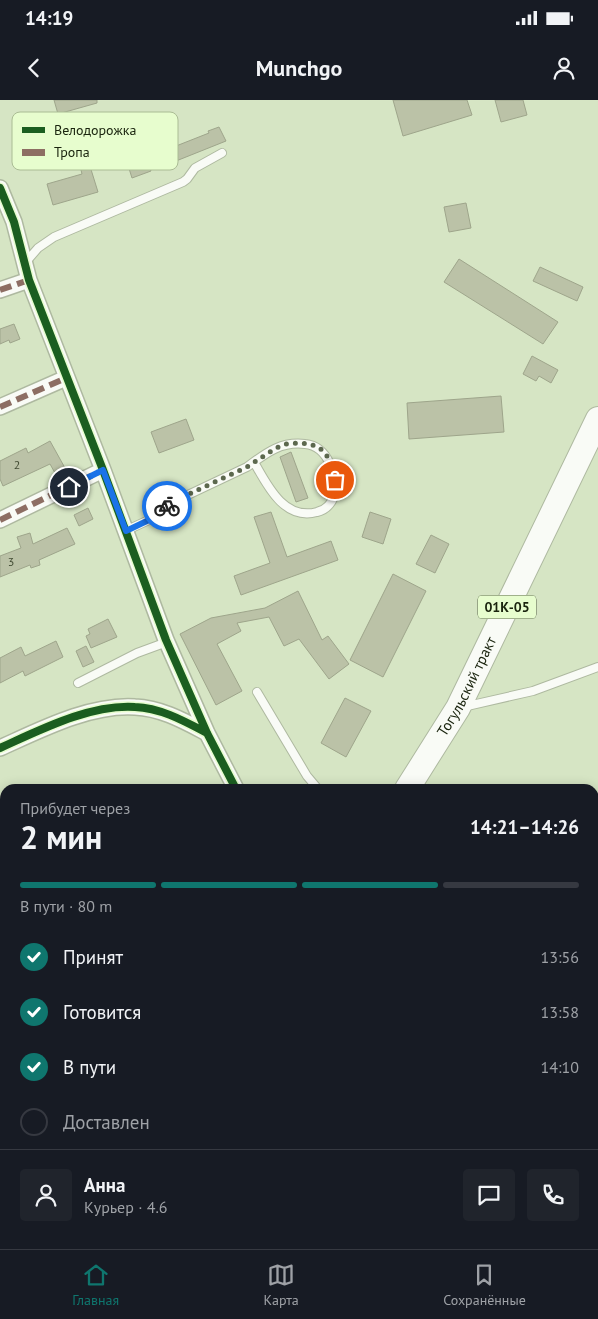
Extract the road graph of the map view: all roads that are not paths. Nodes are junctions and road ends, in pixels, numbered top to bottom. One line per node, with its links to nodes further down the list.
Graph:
1 (222, 153): 3 (lane)
2 (0, 188): 3 (street)
3 (25, 263): 4 (street)
4 (29, 280): 5 (street); 6 (street)
5 (0, 290)
6 (66, 378): 7 (street); 10 (street)
7 (0, 407)
8 (598, 419): 17 (main road, Тогульский тракт / 01К-05)
9 (254, 462): 9 (lane); 12 (lane)
10 (103, 470): 11 (street); 12 (street)
11 (0, 520)
12 (126, 531): 13 (street)
13 (167, 642): 15 (lane); 18 (street)
14 (598, 667): 17 (lane)
15 (78, 683)
16 (257, 692): 21 (lane)
17 (458, 708): 22 (main road, Тогульский тракт / 01К-05)
18 (207, 733): 19 (street); 20 (street)
19 (0, 748)
20 (233, 784)
21 (314, 784)
22 (410, 784)

